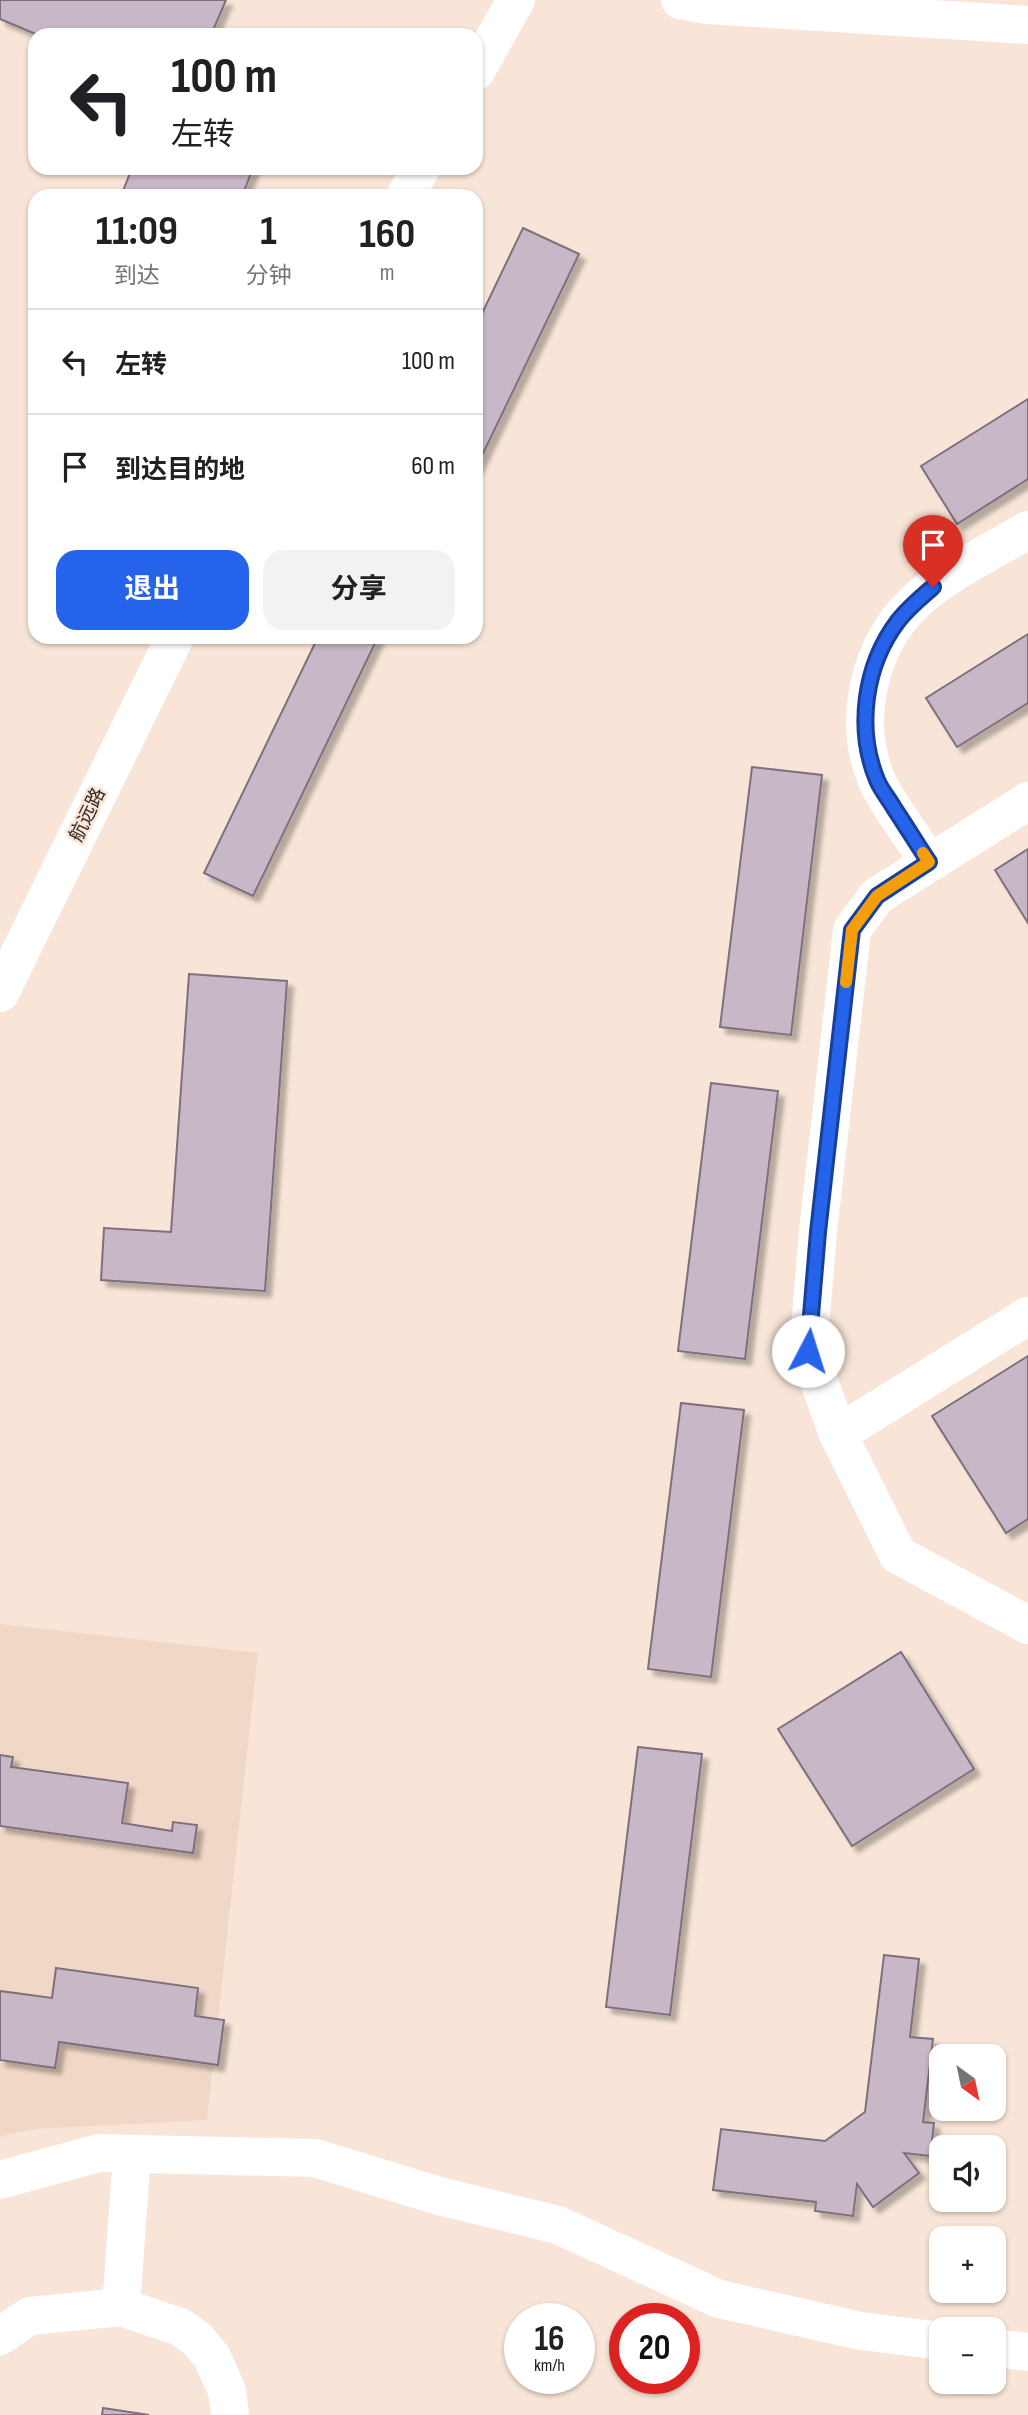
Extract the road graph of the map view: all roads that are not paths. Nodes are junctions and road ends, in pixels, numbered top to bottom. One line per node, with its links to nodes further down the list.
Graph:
1 (516, 0): 4 (street)
2 (680, 0): 3 (street)
3 (1028, 25)
4 (483, 59)
5 (1028, 530): 8 (street)
6 (172, 644): 9 (street, 航远路)
7 (1028, 801): 8 (street)
8 (929, 862): 11 (street)
9 (0, 993)
10 (1028, 1316): 11 (street)
11 (838, 1434): 12 (street)
12 (1028, 1625)
13 (132, 2154): 14 (street); 15 (street); 17 (street)
14 (0, 2180)
15 (121, 2307): 16 (street); 20 (street)
16 (0, 2336)
17 (929, 2339)
18 (1006, 2349): 19 (street)
19 (1028, 2352)
20 (230, 2415)

